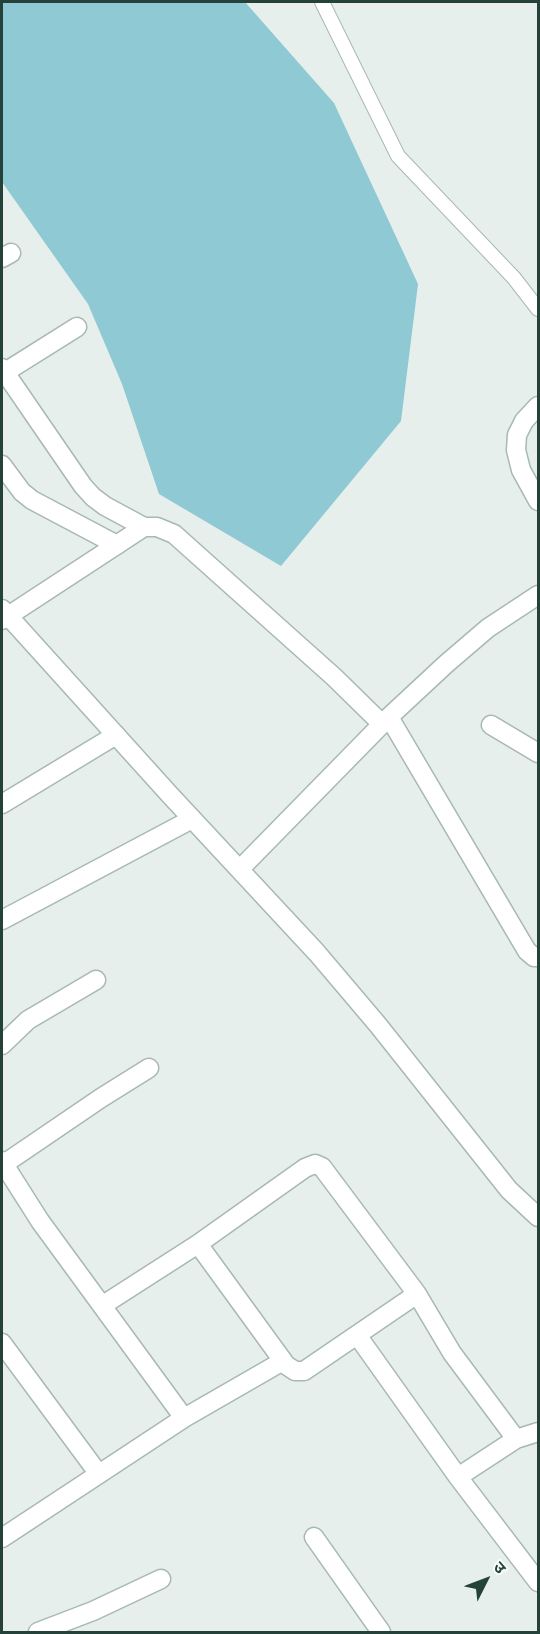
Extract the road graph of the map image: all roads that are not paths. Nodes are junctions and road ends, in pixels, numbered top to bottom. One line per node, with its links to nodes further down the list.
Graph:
1 (322, 2): 2 (lane)
2 (538, 309)
3 (77, 327): 4 (street)
4 (2, 372): 8 (street)
5 (538, 406): 7 (street)
6 (2, 465): 9 (street)
7 (538, 501)
8 (144, 527): 9 (street); 12 (street)
9 (117, 545): 11 (street)
10 (538, 595): 12 (street)
11 (4, 615): 14 (street)
12 (385, 721): 18 (street); 20 (street)
13 (491, 725): 15 (street)
14 (116, 735): 16 (street); 17 (street)
15 (538, 753)
16 (2, 804)
17 (192, 819): 18 (street); 19 (street)
18 (240, 870): 25 (street)
19 (2, 920)
20 (538, 957)
21 (96, 980): 22 (street)
22 (2, 1045)
23 (149, 1068): 24 (street)
24 (2, 1162): 28 (street)
25 (538, 1217)
26 (198, 1244): 27 (street); 28 (street); 31 (street)
27 (417, 1294): 29 (street); 34 (street)
28 (103, 1305): 32 (street)
29 (357, 1335): 31 (street); 36 (street)
30 (2, 1343): 35 (street)
31 (283, 1361): 32 (street)
32 (184, 1418): 35 (street)
33 (538, 1432): 34 (street)
34 (516, 1439): 36 (street)
35 (98, 1473): 38 (street)
36 (458, 1477): 40 (street)
37 (314, 1537): 42 (street)
38 (2, 1538)
39 (161, 1579): 41 (street)
40 (538, 1582)
41 (38, 1632)
42 (381, 1632)

